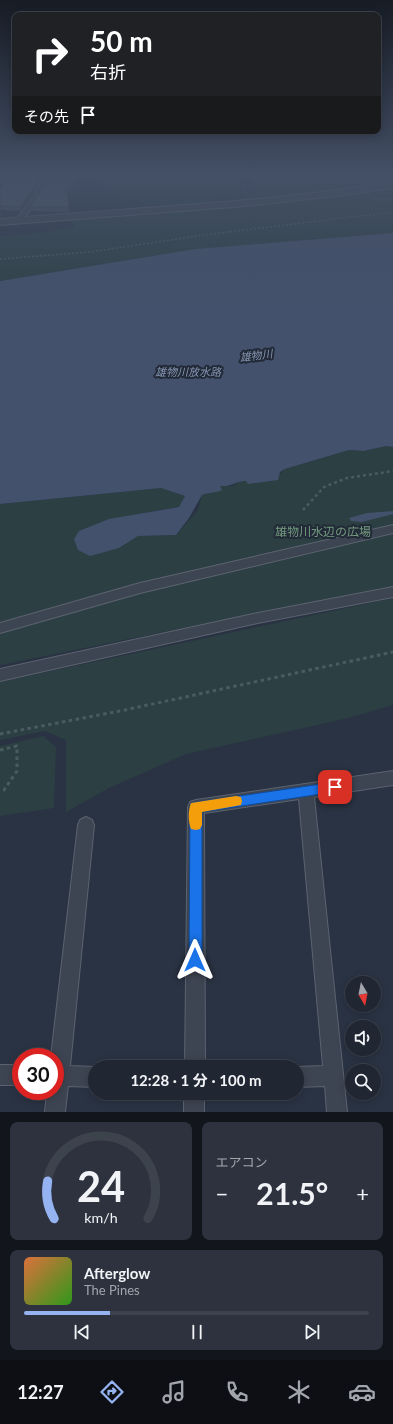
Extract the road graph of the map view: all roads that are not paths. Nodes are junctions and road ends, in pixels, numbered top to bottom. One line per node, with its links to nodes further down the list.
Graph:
1 (393, 529): 3 (street)
2 (393, 592): 4 (street)
3 (0, 628)
4 (0, 675)
5 (393, 778): 6 (street)
6 (306, 792): 9 (street); 14 (street)
7 (86, 825): 8 (street)
8 (60, 1048)
9 (195, 1060)
10 (0, 1075): 11 (street)
11 (12, 1075)
12 (64, 1076): 13 (street)
13 (88, 1076)
14 (334, 1076): 15 (street); 20 (street)
15 (304, 1077)
16 (56, 1100): 18 (street)
17 (194, 1100): 19 (street)
18 (55, 1112)
19 (194, 1112)
20 (336, 1112)

